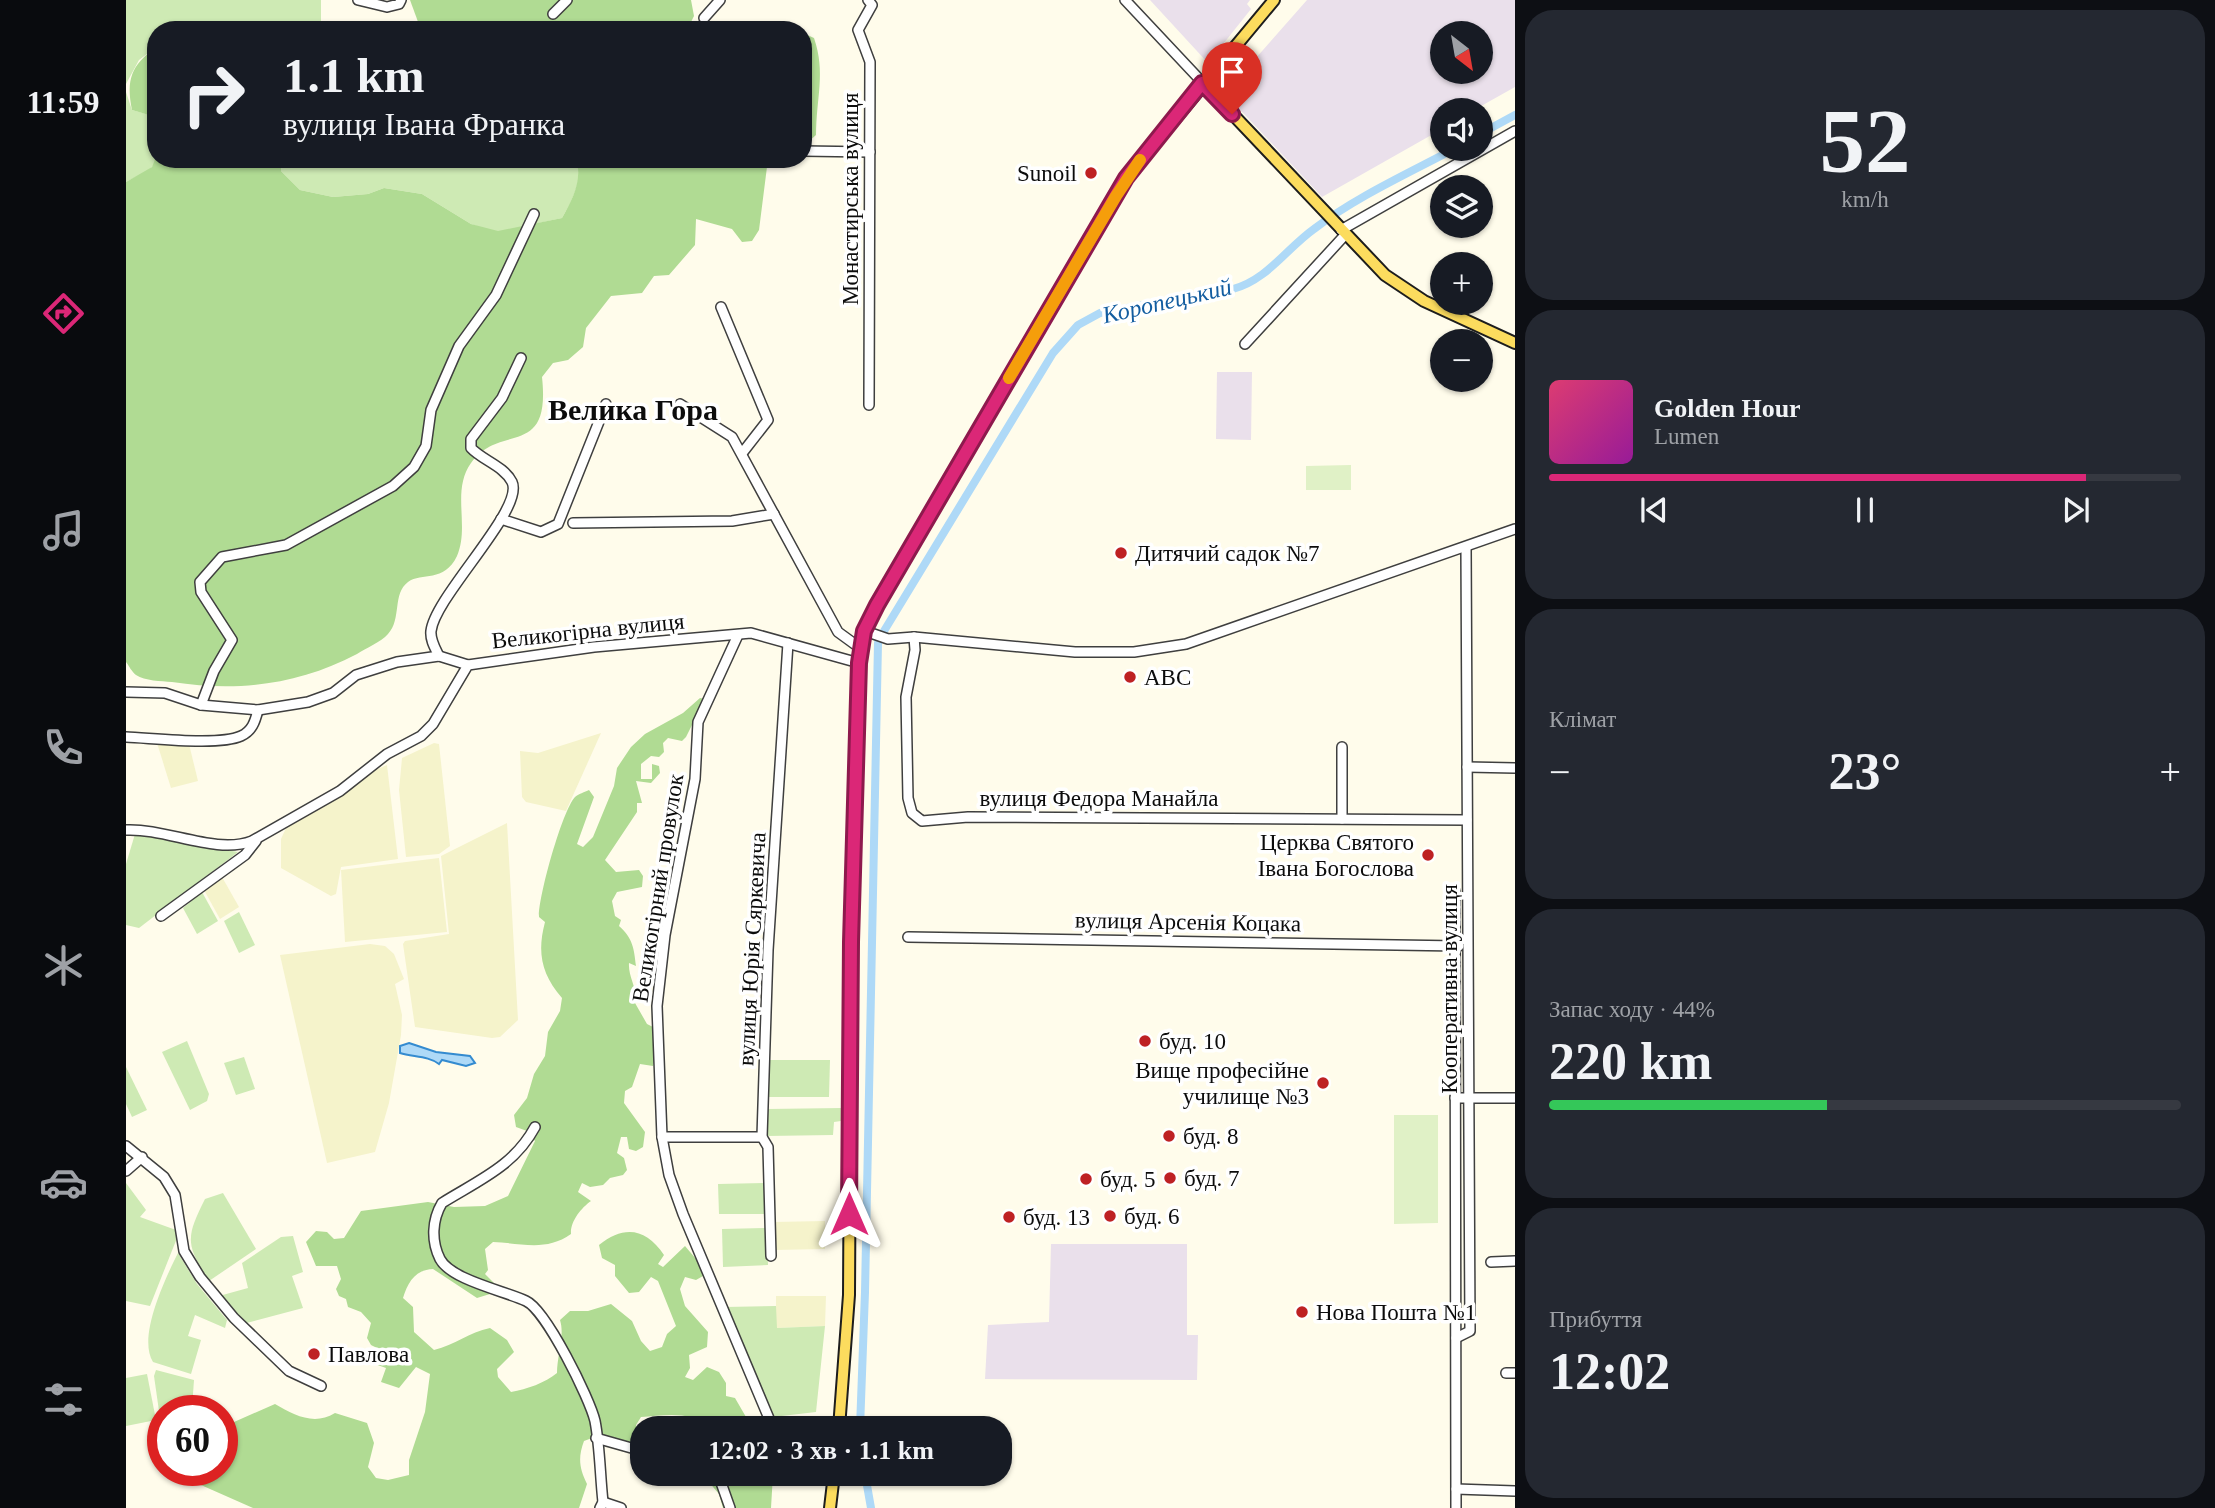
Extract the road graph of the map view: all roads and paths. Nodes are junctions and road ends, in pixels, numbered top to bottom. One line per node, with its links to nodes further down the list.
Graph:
1 (358, 0): 2 (street)
2 (401, 0)
3 (567, 0): 8 (street)
4 (720, 0): 9 (street)
5 (868, 0): 13 (street, Монастирська вулиця)
6 (1125, 0): 10 (street)
7 (1274, 0): 10 (main road)
8 (553, 14)
9 (704, 18)
10 (1202, 83): 15 (main road); 29 (main road)
11 (1515, 131): 15 (street)
12 (812, 151): 13 (street)
13 (870, 152): 22 (street, Монастирська вулиця)
14 (534, 214): 38 (street)
15 (1341, 230): 17 (main road); 18 (street)
16 (721, 307): 23 (street)
17 (1515, 342)
18 (1245, 344)
19 (521, 358): 25 (street)
20 (607, 404): 25 (street)
21 (680, 404): 23 (street)
22 (869, 405)
23 (743, 452): 24 (street)
24 (774, 514): 26 (street); 33 (street)
25 (501, 519): 34 (street)
26 (573, 523)
27 (1515, 529): 28 (street)
28 (1466, 547): 31 (street); 42 (street, Кооперативна вулиця)
29 (864, 631): 31 (street); 33 (main road)
30 (738, 635): 32 (street, Великогірна вулиця); 36 (street, Великогірна вулиця); 57 (street, Великогірний провулок)
31 (914, 637): 44 (street, вулиця Федора Манайла)
32 (788, 643): 35 (street, Великогірна вулиця); 58 (street, вулиця Юрія Сяркевича)
33 (860, 648): 35 (main road)
34 (439, 656): 36 (street); 39 (street)
35 (859, 663): 68 (main road)
36 (468, 666): 47 (street, Великогірна вулиця)
37 (126, 692): 38 (street)
38 (201, 705): 39 (street)
39 (258, 710): 40 (street)
40 (126, 737)
41 (1342, 747): 44 (street)
42 (1467, 767): 43 (street); 45 (street, Кооперативна вулиця)
43 (1515, 768)
44 (1342, 819): 45 (street, вулиця Федора Манайла)
45 (1467, 820): 52 (street, Кооперативна вулиця)
46 (126, 830): 47 (street)
47 (259, 836): 49 (street)
48 (1455, 891): 51 (street, Кооперативна вулиця)
49 (161, 916)
50 (908, 937): 51 (street, вулиця Арсенія Коцака)
51 (1455, 946): 52 (street, вулиця Арсенія Коцака); 53 (street, Кооперативна вулиця)
52 (1468, 946): 54 (street, Кооперативна вулиця)
53 (1455, 1098): 54 (street); 65 (street, Кооперативна вулиця)
54 (1469, 1098): 55 (street); 65 (street, Кооперативна вулиця)
55 (1515, 1098)
56 (535, 1127): 69 (street)
57 (662, 1137): 58 (street); 67 (street, Великогірний провулок)
58 (762, 1137): 62 (street, вулиця Юрія Сяркевича)
59 (126, 1146): 60 (street)
60 (142, 1157): 61 (street); 66 (street)
61 (126, 1171)
62 (771, 1256)
63 (1515, 1261): 64 (street)
64 (1491, 1262)
65 (1456, 1338): 73 (street, Кооперативна вулиця)
66 (321, 1385)
67 (768, 1416)
68 (840, 1416)
69 (596, 1438): 70 (street); 75 (street)
70 (630, 1448)
71 (722, 1486): 77 (street)
72 (833, 1486): 78 (main road)
73 (1456, 1489): 74 (street); 79 (street, Кооперативна вулиця)
74 (1515, 1491)
75 (601, 1505): 76 (street)
76 (621, 1508)
77 (730, 1508)
78 (830, 1508)
79 (1456, 1508)

